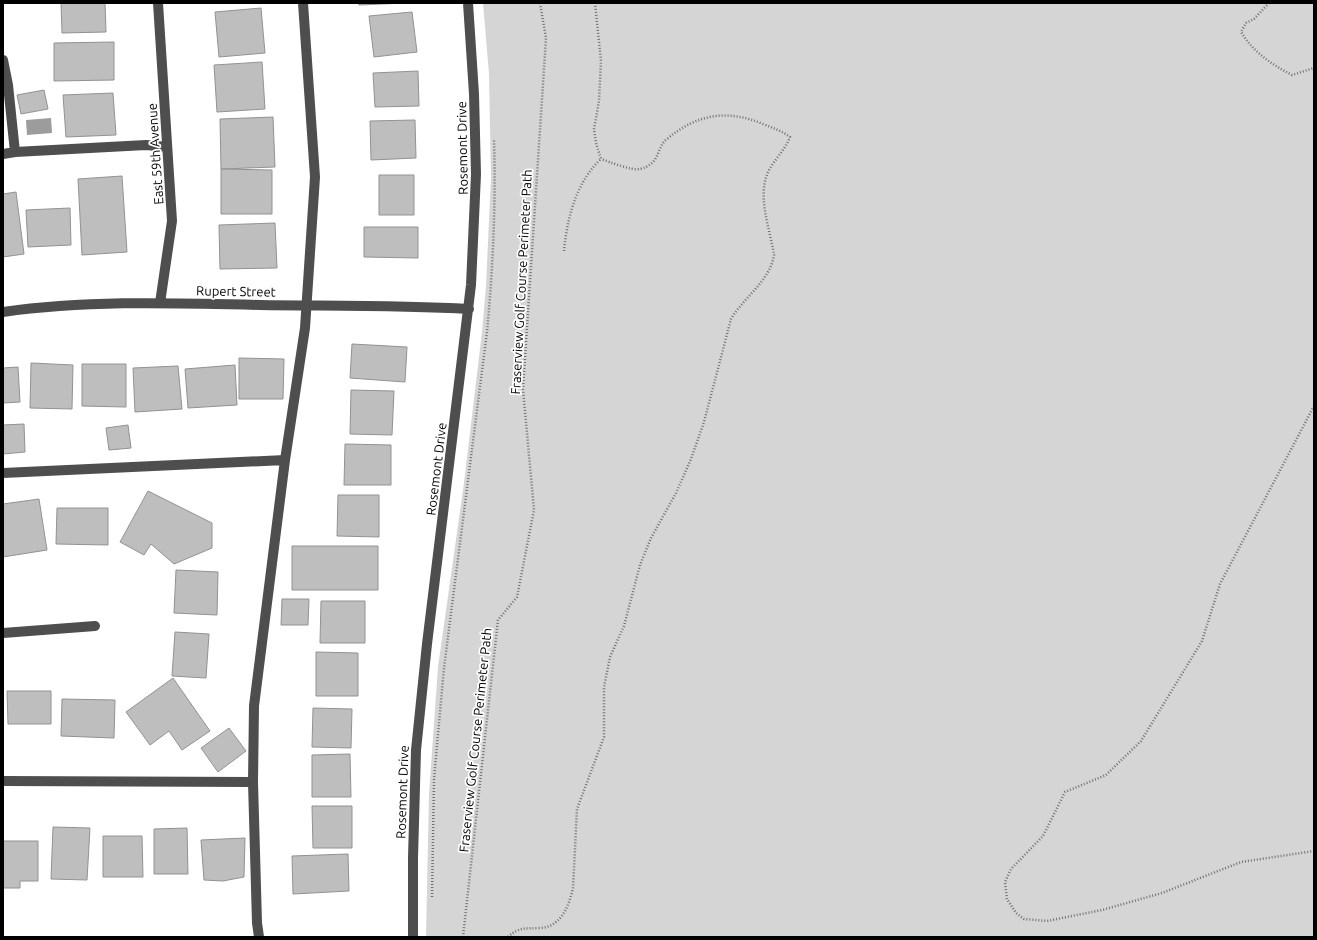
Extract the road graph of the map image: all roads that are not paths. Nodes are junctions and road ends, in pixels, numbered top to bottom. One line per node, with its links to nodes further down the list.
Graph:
1 (158, 3): 5 (street, East 59th Avenue)
2 (303, 3): 9 (street)
3 (468, 3): 10 (street, Rosemont Drive)
4 (3, 60): 6 (street)
5 (167, 148): 6 (street); 8 (street, East 59th Avenue)
6 (15, 152): 7 (street)
7 (3, 154)
8 (160, 303): 9 (street, Rupert Street); 11 (street, Rupert Street)
9 (307, 306): 10 (street, Rupert Street); 12 (street)
10 (468, 309): 19 (street, Rosemont Drive)
11 (3, 312)
12 (285, 460): 13 (street); 17 (street)
13 (3, 473)
14 (95, 626): 15 (street)
15 (3, 633)
16 (3, 781): 17 (street)
17 (253, 782): 18 (street)
18 (259, 937)
19 (413, 937)

